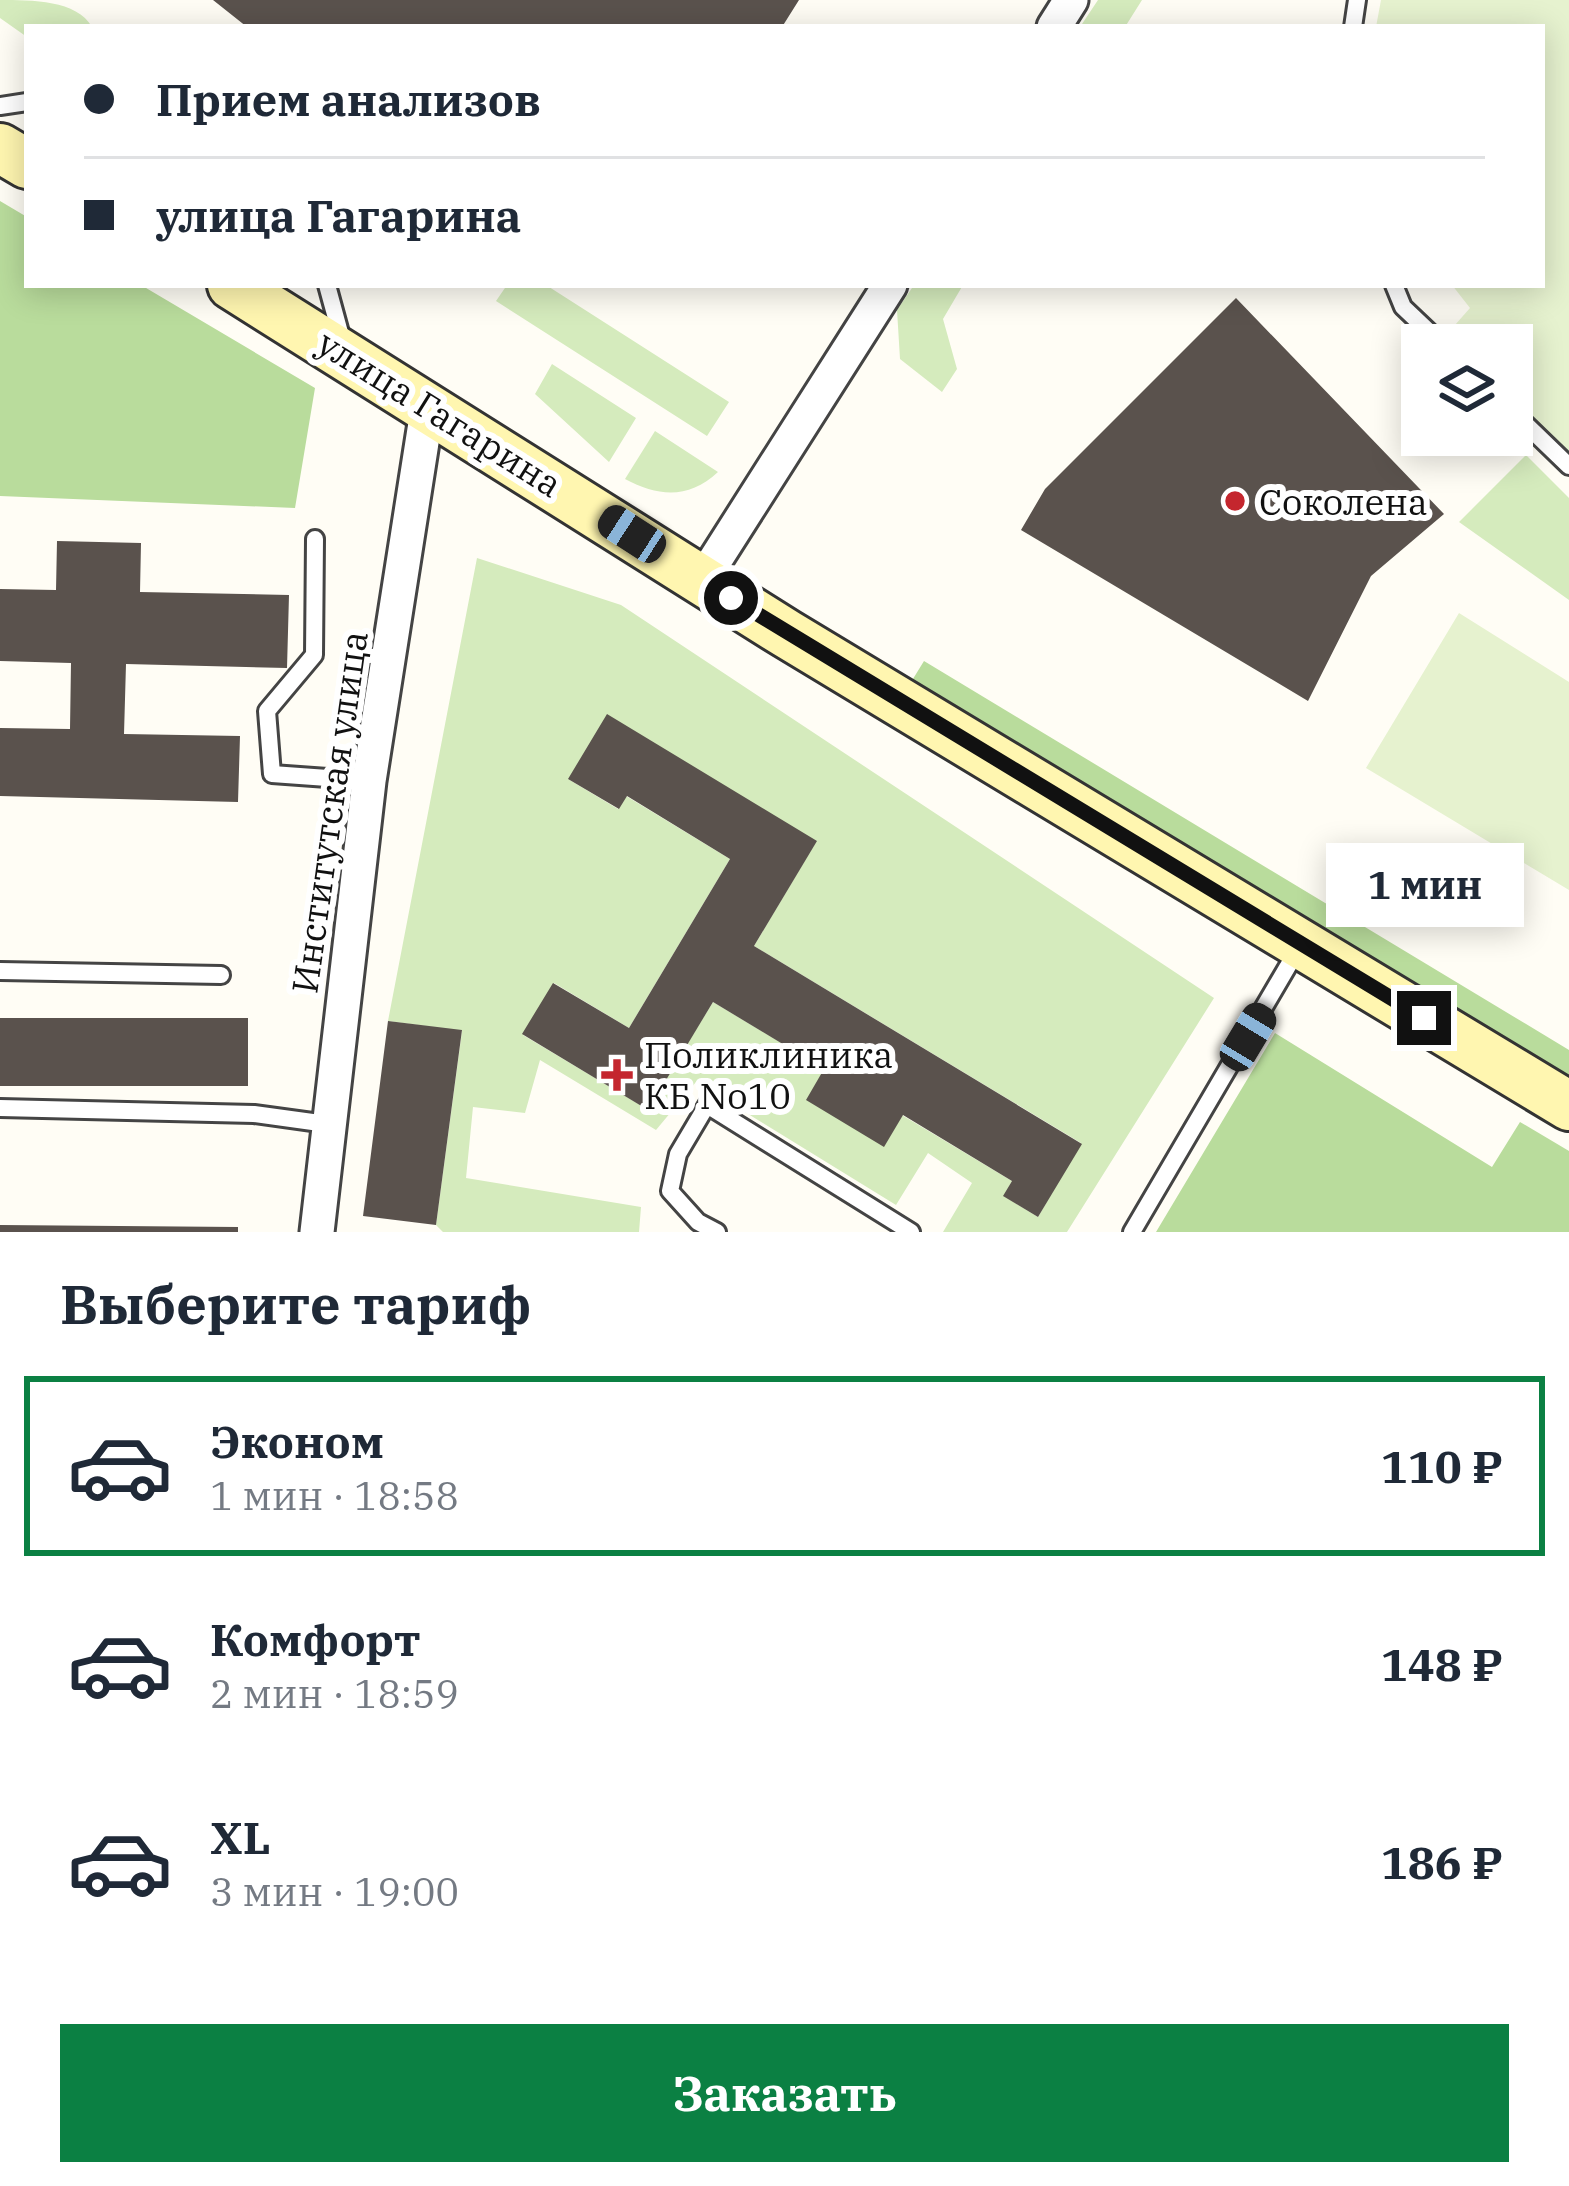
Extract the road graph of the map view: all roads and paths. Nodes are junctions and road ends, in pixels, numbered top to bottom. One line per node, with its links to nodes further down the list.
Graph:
1 (237, 288): 6 (main road, улица Гагарина)
2 (328, 288): 6 (lane)
3 (888, 288): 11 (street)
4 (1395, 288): 5 (lane)
5 (1421, 324)
6 (346, 352): 7 (main road, улица Гагарина)
7 (428, 404): 11 (main road, улица Гагарина); 12 (street, Институтская улица)
8 (1533, 431): 9 (lane)
9 (1569, 466)
10 (315, 539): 12 (lane)
11 (703, 579): 13 (main road, улица Гагарина)
12 (369, 781): 18 (street, Институтская улица)
13 (1301, 943): 16 (main road, улица Гагарина); 22 (lane)
14 (0, 971): 15 (lane)
15 (221, 975)
16 (1569, 1106)
17 (0, 1108): 18 (lane)
18 (327, 1124): 19 (street, Институтская улица)
19 (317, 1232)
20 (717, 1232): 21 (lane)
21 (911, 1232)
22 (1132, 1232)

